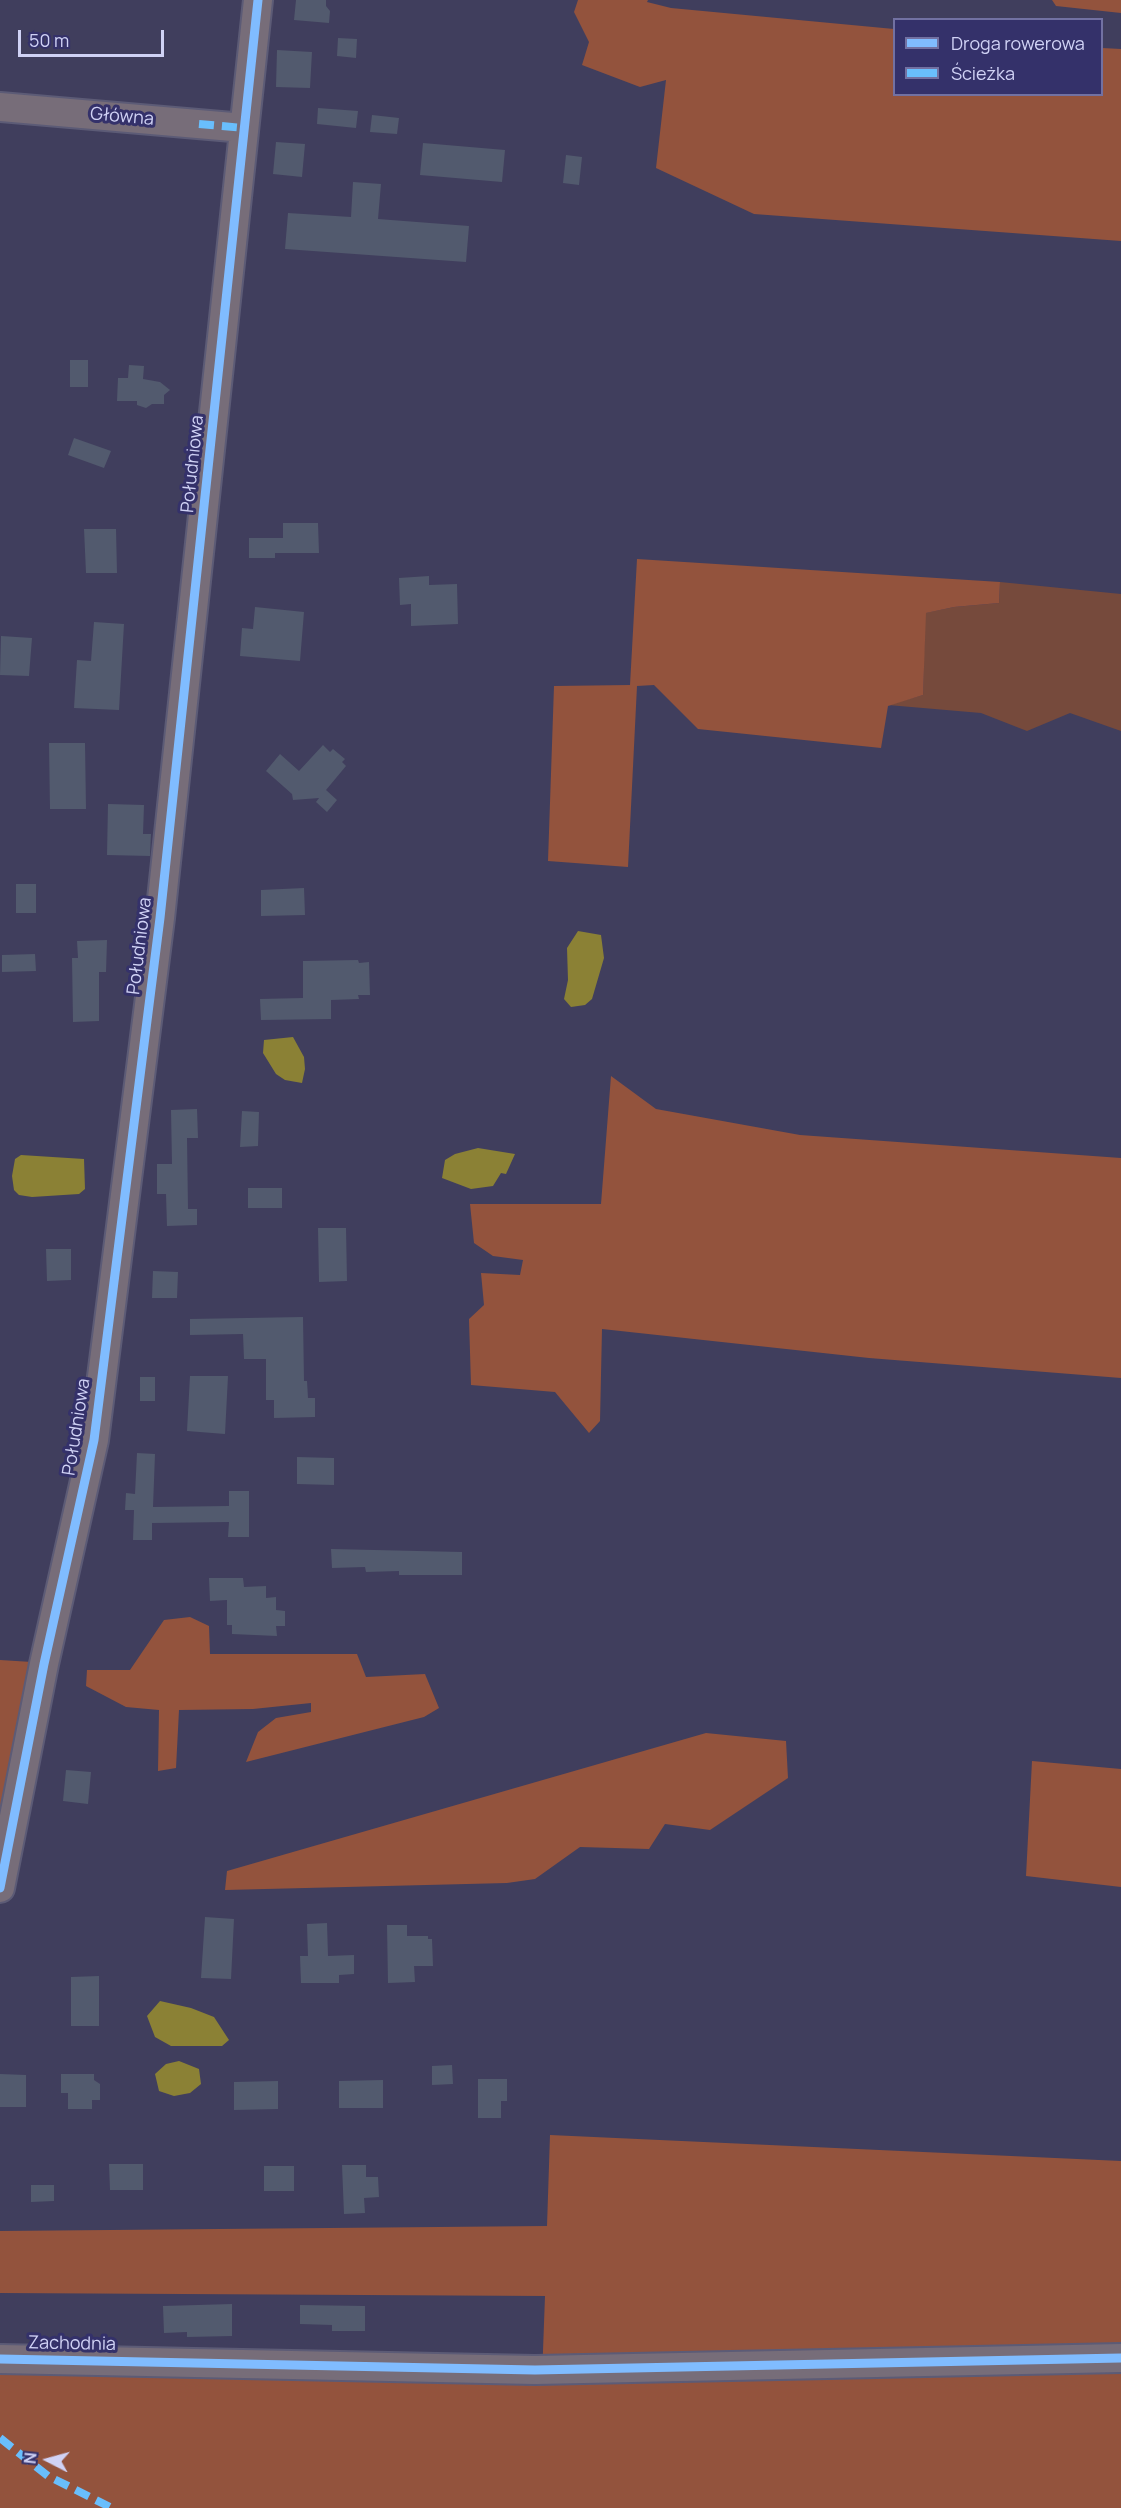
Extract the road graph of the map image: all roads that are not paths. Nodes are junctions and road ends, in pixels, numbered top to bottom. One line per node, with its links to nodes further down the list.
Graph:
1 (258, 0): 3 (street, Południowa)
2 (0, 107): 3 (street, Główna)
3 (244, 128): 4 (street, Południowa)
4 (0, 1888)
5 (1121, 2358): 6 (street, Zachodnia)
6 (0, 2359)

